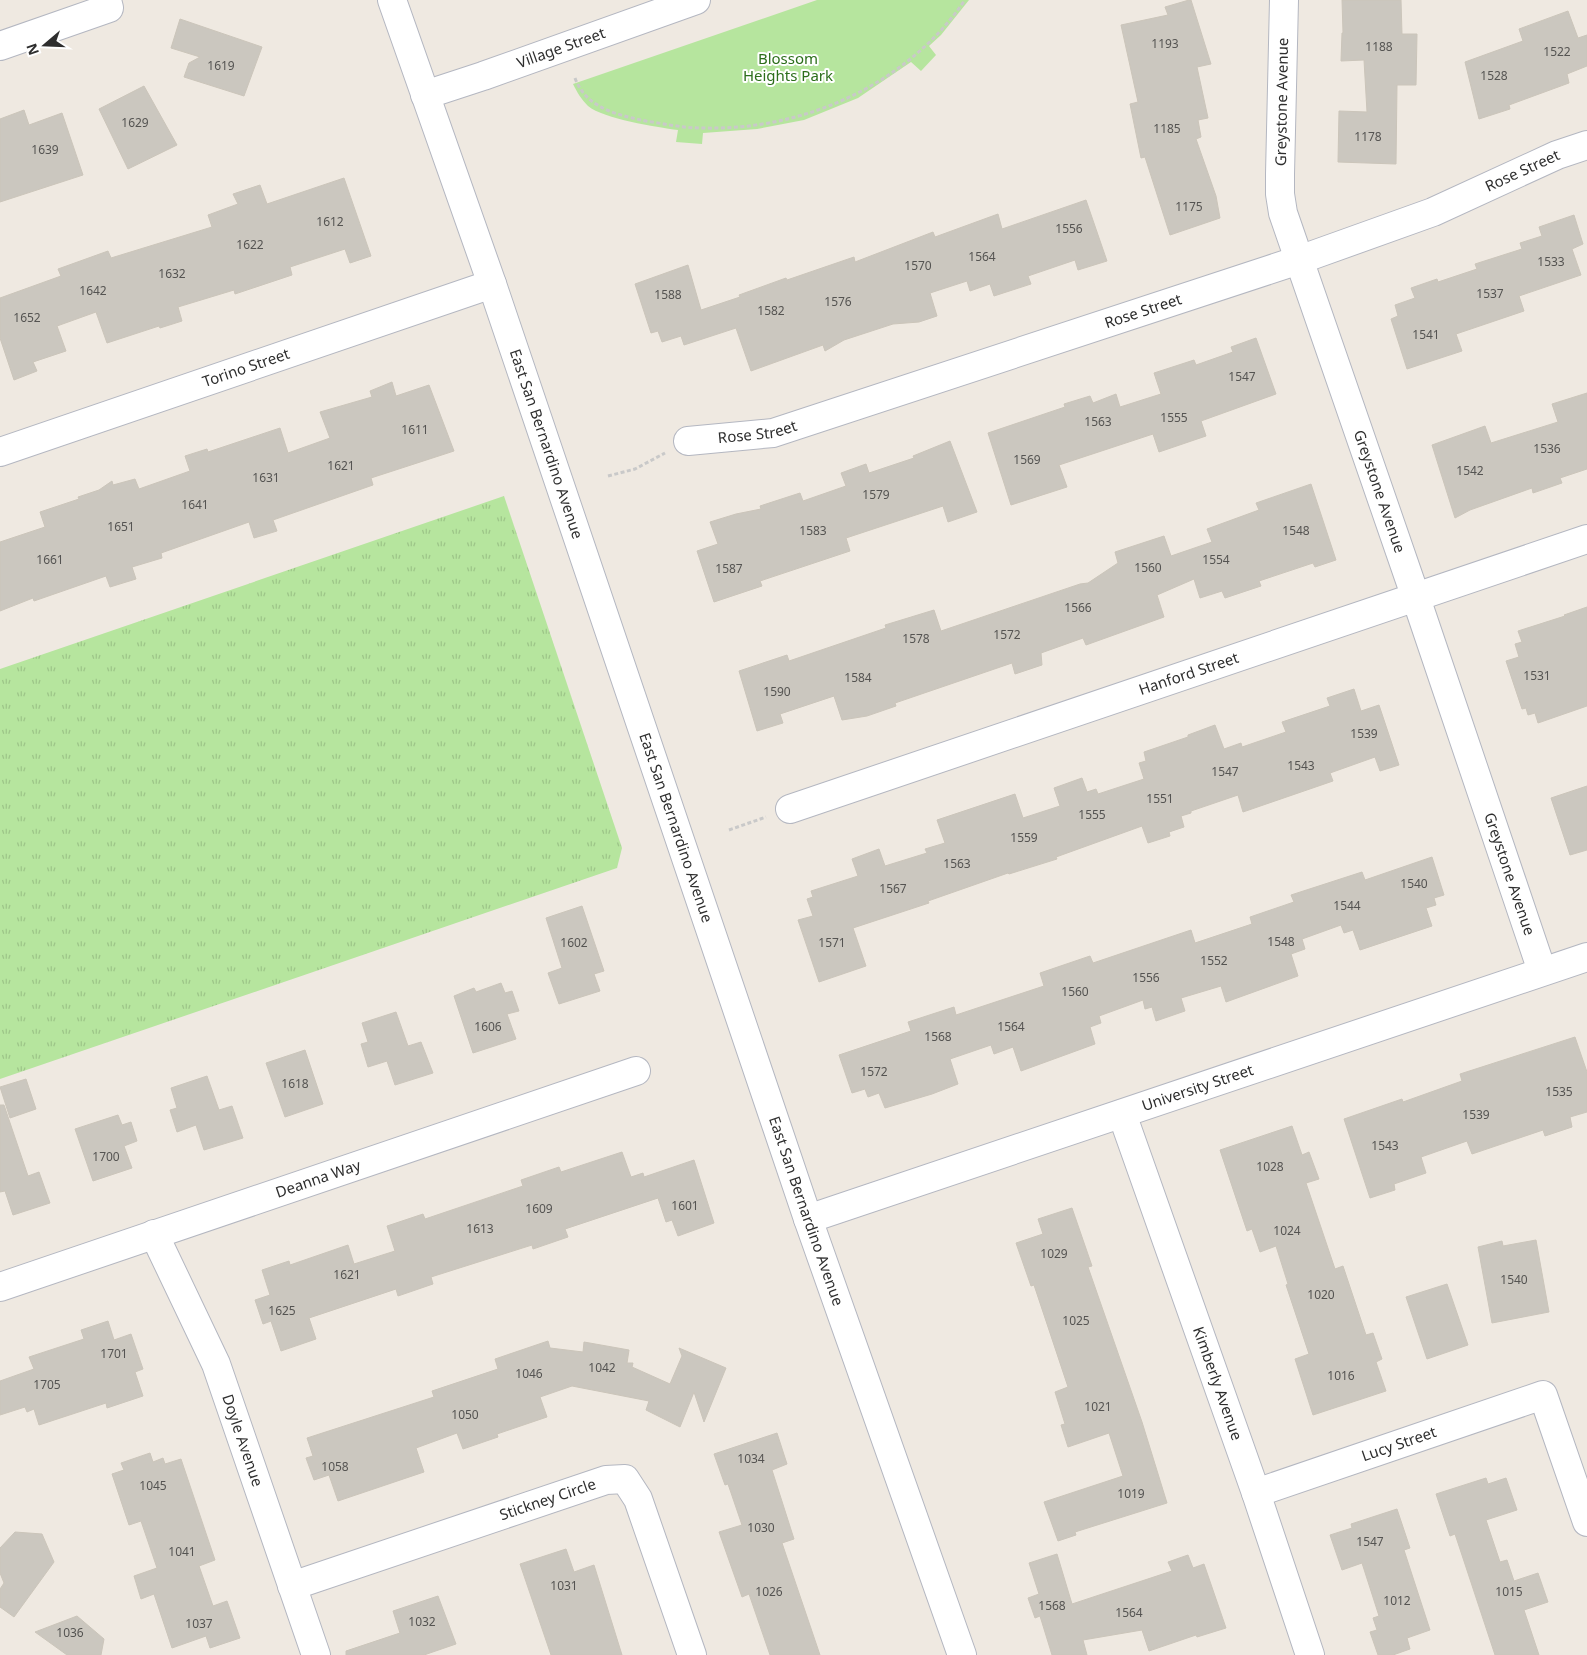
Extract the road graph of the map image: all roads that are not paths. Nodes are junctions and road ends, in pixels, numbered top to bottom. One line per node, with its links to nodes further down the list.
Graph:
1 (392, 0): 6 (street, East San Bernardino Avenue)
2 (696, 0): 6 (street, Village Street)
3 (1284, 0): 8 (street, Greystone Avenue)
4 (108, 4): 5 (street)
5 (0, 46)
6 (424, 95): 9 (street, East San Bernardino Avenue)
7 (1587, 146): 8 (street, Rose Street)
8 (1299, 260): 10 (street, Rose Street); 13 (street, Greystone Avenue)
9 (492, 284): 11 (street, Torino Street); 19 (street, East San Bernardino Avenue)
10 (688, 441)
11 (0, 452)
12 (1587, 539): 13 (street, Hanford Street)
13 (1416, 598): 14 (street, Hanford Street); 16 (street, Greystone Avenue)
14 (790, 809)
15 (1587, 957): 16 (street, University Street)
16 (1542, 971): 18 (street, University Street)
17 (636, 1070): 20 (street, Deanna Way)
18 (1122, 1114): 19 (street, University Street); 22 (street, Kimberly Avenue)
19 (808, 1219): 27 (street, East San Bernardino Avenue)
20 (154, 1234): 21 (street, Deanna Way); 24 (street, Doyle Avenue)
21 (0, 1286)
22 (1256, 1494): 23 (street, Lucy Street); 28 (street, Kimberly Avenue)
23 (1587, 1522)
24 (292, 1586): 25 (street, Doyle Avenue); 26 (street, Stickney Circle)
25 (316, 1655)
26 (692, 1655)
27 (962, 1655)
28 (1310, 1655)

